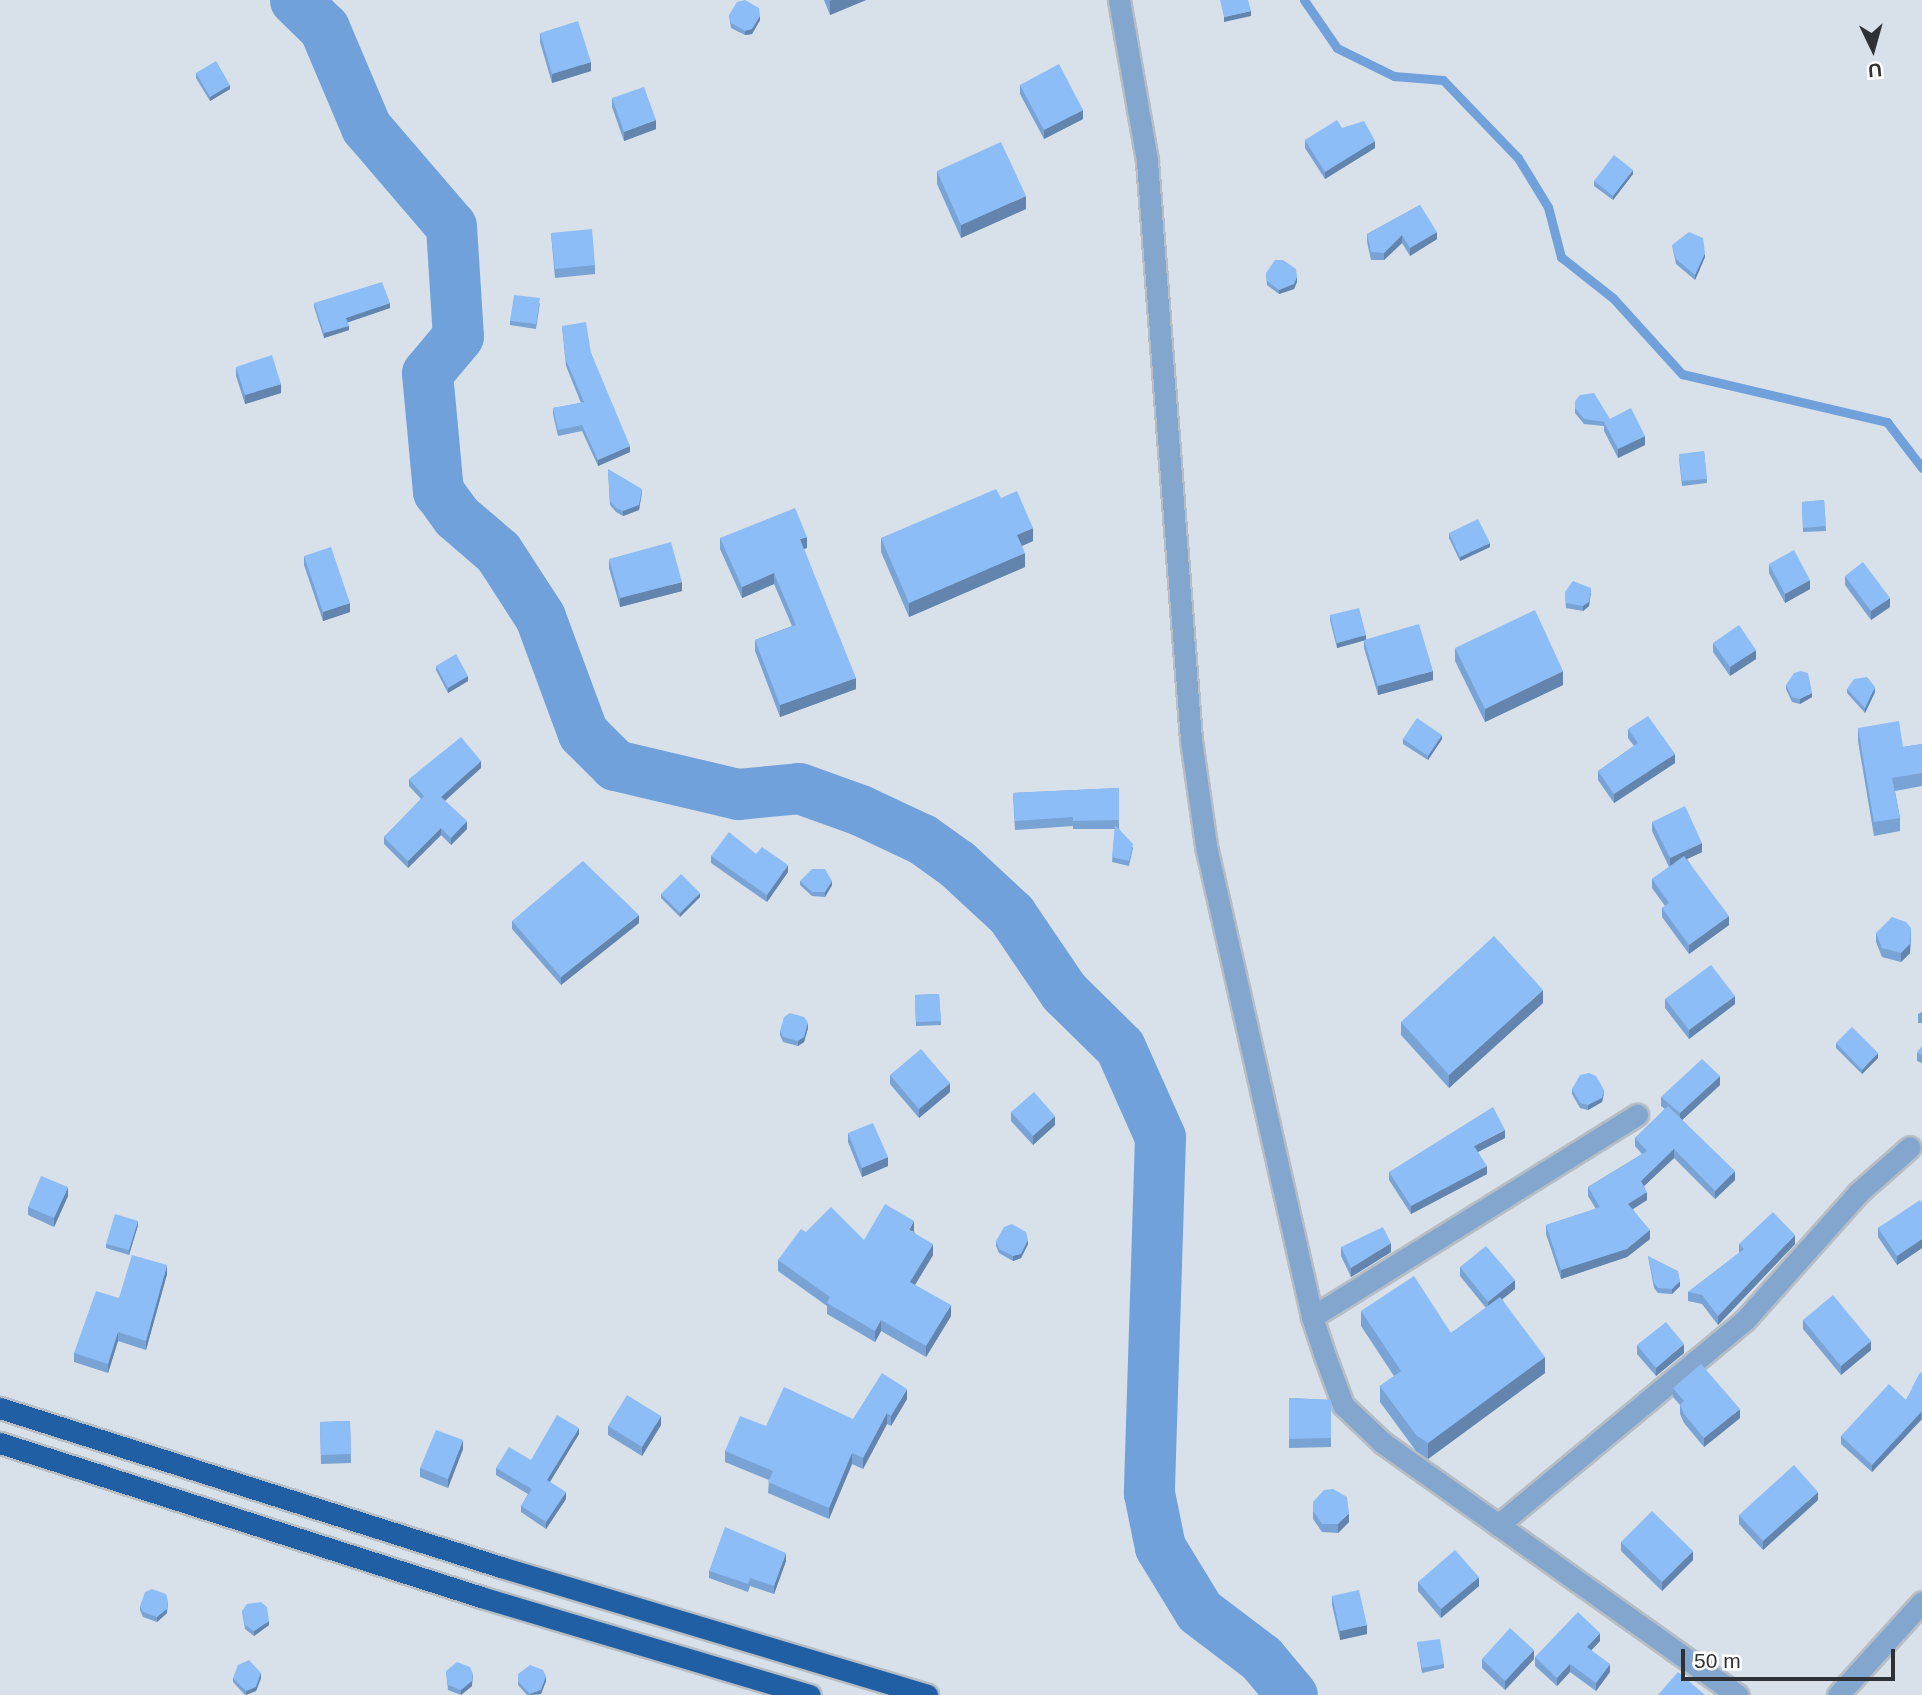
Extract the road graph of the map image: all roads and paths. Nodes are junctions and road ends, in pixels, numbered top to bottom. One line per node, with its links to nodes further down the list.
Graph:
1 (1119, 0): 4 (street)
2 (1637, 1115): 4 (street)
3 (1910, 1147): 7 (street)
4 (1312, 1318): 7 (street)
5 (0, 1408): 10 (highway)
6 (0, 1443): 9 (highway)
7 (1498, 1525): 11 (street)
8 (1922, 1602): 12 (street)
9 (810, 1695)
10 (928, 1695)
11 (1738, 1695)
12 (1838, 1695)

